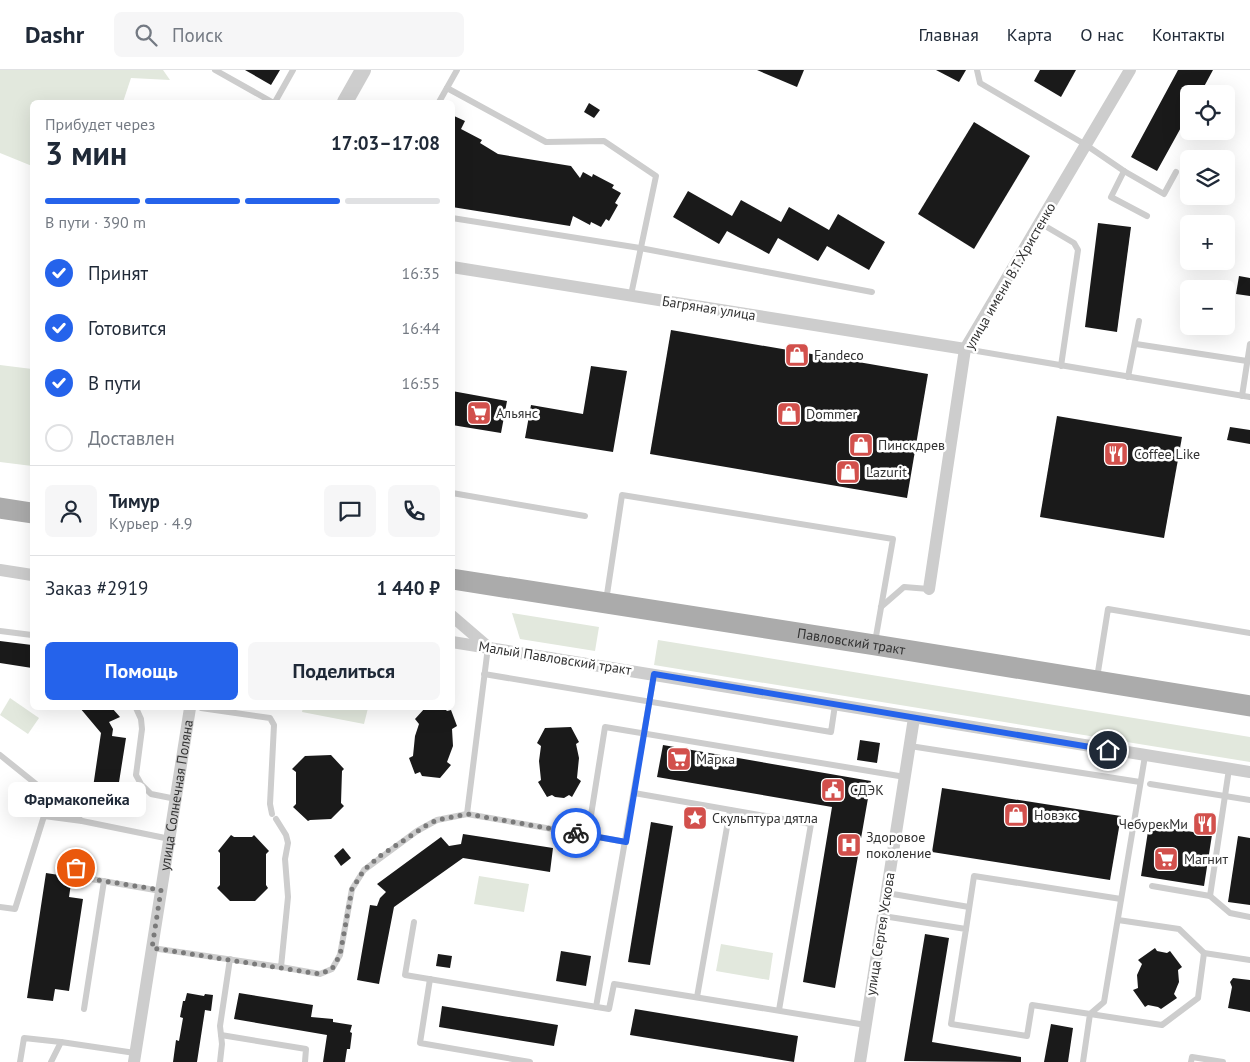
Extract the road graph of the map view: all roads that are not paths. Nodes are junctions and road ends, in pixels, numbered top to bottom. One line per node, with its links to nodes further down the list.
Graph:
1 (215, 70): 8 (lane)
2 (294, 70): 9 (lane)
3 (363, 70): 10 (street)
4 (457, 70): 7 (lane)
5 (977, 70): 12 (lane)
6 (1130, 70): 12 (street, улица имени В.Т.Христенко)
7 (447, 88): 11 (lane); 18 (lane)
8 (269, 100)
9 (274, 100)
10 (346, 100)
11 (440, 100)
12 (1086, 145): 13 (lane); 17 (street, улица имени В.Т.Христенко)
13 (1124, 171): 14 (lane); 15 (lane)
14 (1176, 172)
15 (1147, 216)
16 (455, 218): 18 (lane)
17 (1040, 223): 25 (street, улица имени В.Т.Христенко); 27 (lane)
18 (640, 248): 20 (lane); 21 (lane)
19 (455, 267): 21 (street, Багряная улица)
20 (872, 292)
21 (631, 295): 25 (street, Багряная улица)
22 (1139, 322): 23 (lane)
23 (1136, 344): 26 (lane); 28 (lane)
24 (1250, 344): 26 (lane)
25 (965, 349): 27 (lane); 38 (street, улица имени В.Т.Христенко)
26 (1247, 361): 29 (lane)
27 (1061, 366): 28 (lane)
28 (1128, 377): 29 (lane)
29 (1242, 396): 30 (lane)
30 (1250, 398)
31 (455, 494): 34 (lane)
32 (0, 508): 33 (main road)
33 (30, 513)
34 (585, 516)
35 (0, 570): 36 (street)
36 (30, 575)
37 (455, 579): 39 (main road, Павловский тракт)
38 (928, 589): 40 (lane)
39 (606, 602): 40 (lane); 46 (main road, Павловский тракт)
40 (881, 607): 46 (lane)
41 (455, 619): 47 (street)
42 (0, 631): 44 (lane)
43 (1250, 632): 50 (lane)
44 (30, 635)
45 (455, 642): 47 (street, Малый Павловский тракт)
46 (875, 645): 50 (main road, Павловский тракт)
47 (488, 647): 48 (lane); 49 (street, Малый Павловский тракт)
48 (484, 674): 51 (lane); 72 (lane)
49 (654, 674): 51 (lane); 52 (street, Малый Павловский тракт)
50 (1096, 682): 53 (main road, Павловский тракт)
51 (650, 702): 52 (lane); 58 (lane)
52 (835, 705): 57 (street, Малый Павловский тракт)
53 (1250, 706)
54 (137, 710): 69 (lane)
55 (190, 710): 69 (street, улица Солнечная Поляна)
56 (215, 710): 95 (lane)
57 (914, 718): 59 (street, улица Сергея Ускова); 61 (street, Малый Павловский тракт)
58 (644, 733): 64 (lane); 67 (lane); 74 (lane)
59 (910, 746): 64 (street, улица Сергея Ускова); 65 (lane)
60 (0, 755): 73 (lane)
61 (1144, 756): 62 (street, Малый Павловский тракт); 65 (lane)
62 (1229, 769): 63 (street, Малый Павловский тракт); 68 (lane)
63 (1250, 772)
64 (905, 777): 81 (street, улица Сергея Ускова)
65 (1140, 782): 83 (lane)
66 (1150, 784): 68 (lane)
67 (634, 793): 71 (lane); 76 (lane)
68 (1225, 796): 70 (lane); 82 (lane)
69 (176, 799): 75 (street, улица Солнечная Поляна)
70 (1250, 800)
71 (730, 810): 99 (lane); 102 (lane)
72 (467, 814): 74 (lane); 95 (lane)
73 (82, 821): 75 (lane); 84 (lane)
74 (588, 834): 76 (lane)
75 (170, 839): 80 (street, улица Солнечная Поляна)
76 (626, 842): 97 (lane)
77 (62, 858): 78 (lane)
78 (104, 881): 80 (lane); 101 (lane)
79 (1152, 886): 82 (lane)
80 (161, 890): 91 (street, улица Солнечная Поляна)
81 (887, 894): 85 (lane); 86 (street, улица Сергея Ускова)
82 (1210, 896): 87 (lane)
83 (1121, 899): 85 (lane); 88 (lane)
84 (0, 907)
85 (969, 907): 90 (lane)
86 (883, 916): 90 (lane); 104 (street, улица Сергея Ускова)
87 (1250, 917)
88 (1118, 920): 92 (lane); 103 (lane)
89 (414, 922): 96 (lane)
90 (966, 930): 103 (lane)
91 (152, 948): 93 (lane); 107 (street, улица Солнечная Поляна)
92 (1204, 954): 94 (lane); 103 (lane)
93 (230, 959): 95 (lane); 105 (lane)
94 (1250, 960)
95 (281, 968)
96 (430, 979): 100 (lane); 112 (lane)
97 (601, 982): 98 (lane); 100 (lane)
98 (614, 984): 99 (lane); 100 (lane)
99 (698, 997): 102 (lane)
100 (596, 1007)
101 (84, 1008)
102 (779, 1010): 104 (lane)
103 (1090, 1014): 114 (lane)
104 (866, 1026): 113 (street, улица Сергея Ускова)
105 (221, 1034): 110 (lane); 111 (lane)
106 (61, 1042): 107 (lane); 108 (lane); 109 (lane)
107 (135, 1058)
108 (20, 1062)
109 (51, 1062)
110 (220, 1062)
111 (304, 1062)
112 (530, 1062)
113 (860, 1062)
114 (1084, 1062)
115 (1191, 1062): 116 (lane)
116 (1223, 1062)

